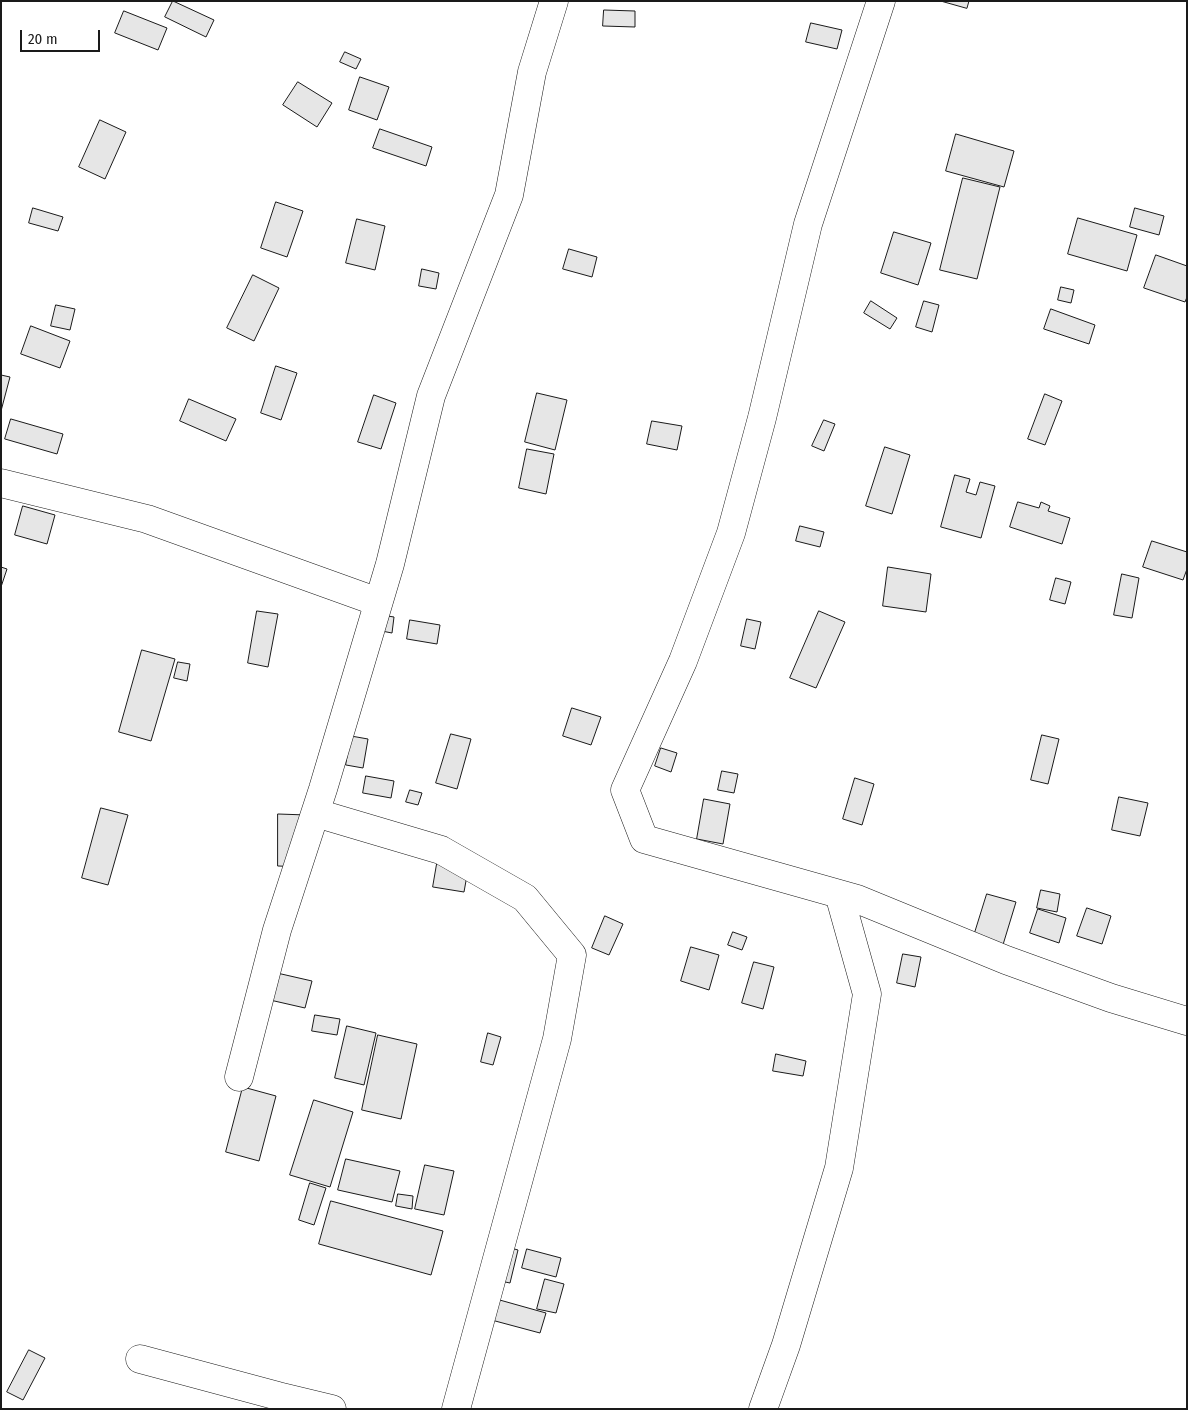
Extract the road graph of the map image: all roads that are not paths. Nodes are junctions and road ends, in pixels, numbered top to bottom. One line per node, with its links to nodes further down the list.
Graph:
1 (554, 1): 4 (street)
2 (880, 1): 6 (street)
3 (1, 483): 4 (street)
4 (378, 602): 5 (street)
5 (316, 813): 8 (street); 11 (street)
6 (839, 894): 7 (street); 12 (street)
7 (1187, 1021)
8 (239, 1077)
9 (140, 1358): 10 (street)
10 (332, 1409)
11 (456, 1409)
12 (763, 1409)

